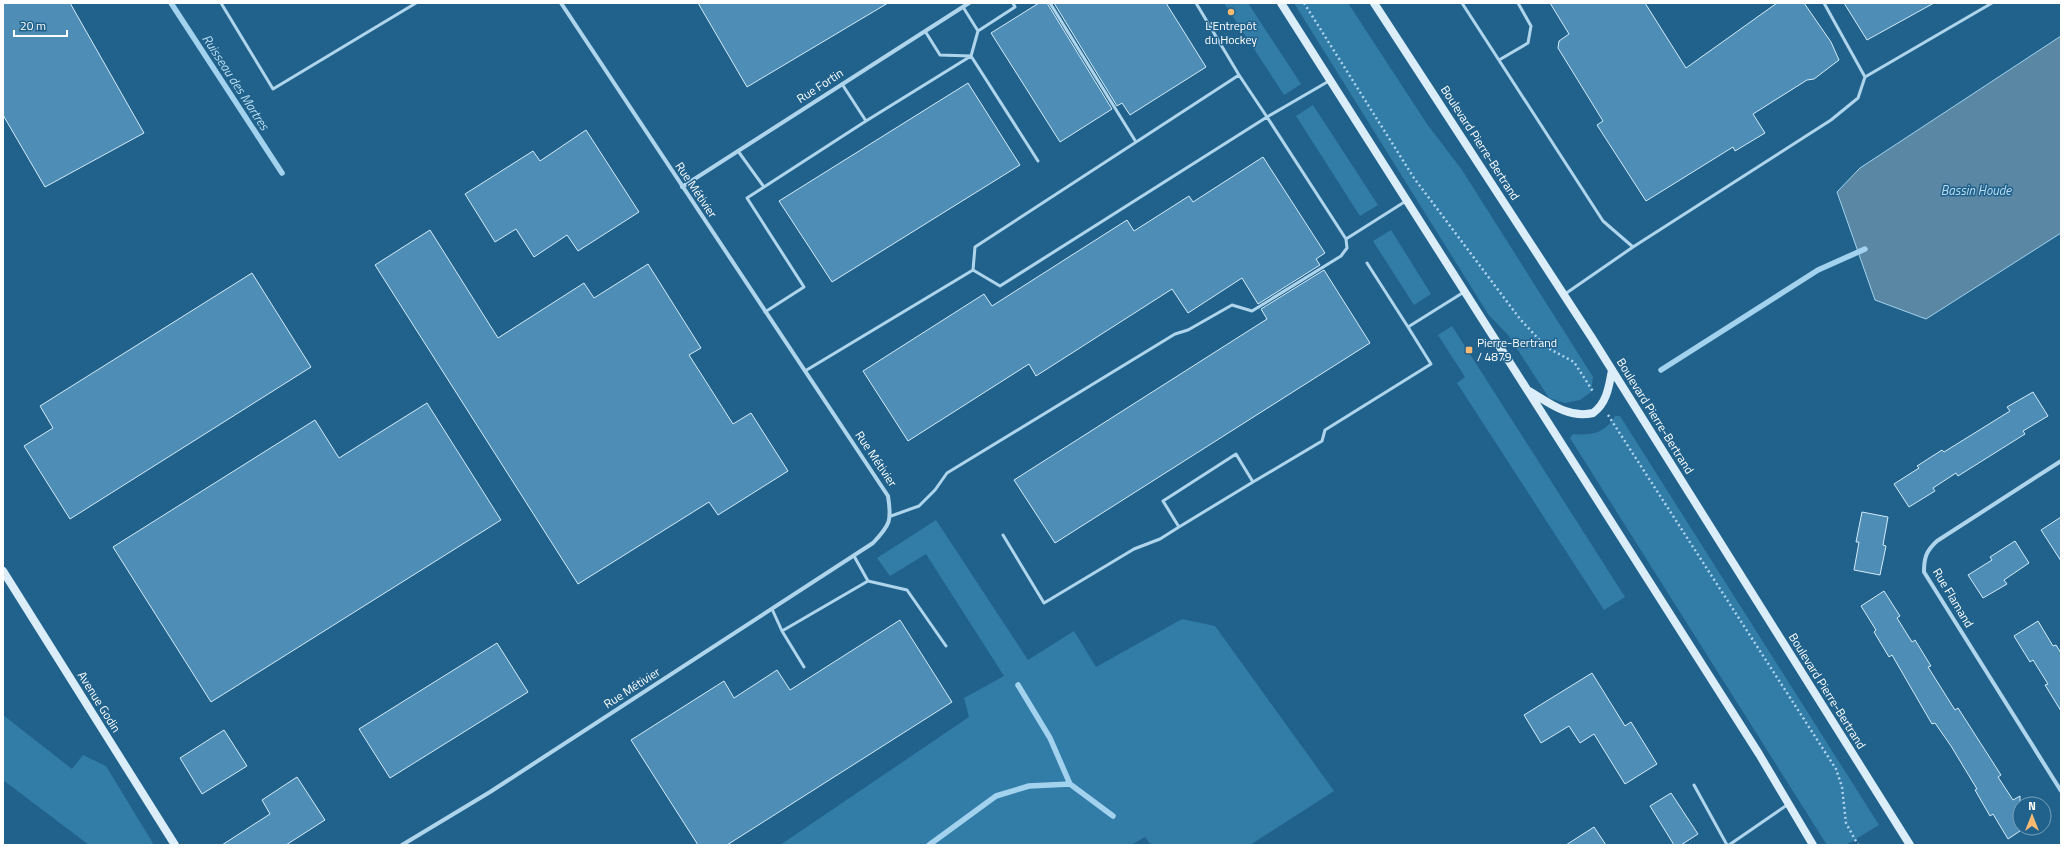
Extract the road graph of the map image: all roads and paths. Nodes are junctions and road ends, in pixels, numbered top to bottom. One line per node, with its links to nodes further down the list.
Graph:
1 (221, 3): 2 (lane)
2 (416, 3)
3 (561, 3): 29 (street, Rue Métivier)
4 (969, 3): 15 (street, Rue Fortin)
5 (1013, 3): 17 (lane)
6 (1050, 3): 26 (lane)
7 (1196, 3): 20 (lane)
8 (1281, 3): 22 (main road)
9 (1304, 3): 43 (path)
10 (1374, 3): 37 (main road, Boulevard Pierre-Bertrand)
11 (1462, 3): 19 (lane)
12 (1518, 3): 19 (lane)
13 (1824, 3): 21 (lane)
14 (1992, 3): 21 (lane)
15 (963, 7): 16 (street, Rue Fortin); 17 (lane)
16 (925, 31): 18 (lane); 23 (street, Rue Fortin)
17 (978, 31): 18 (lane)
18 (971, 56): 25 (lane); 28 (lane)
19 (1499, 60): 33 (lane)
20 (1239, 75): 24 (lane); 26 (lane)
21 (1865, 77): 33 (lane)
22 (1330, 80): 24 (lane); 31 (main road)
23 (842, 84): 25 (lane); 27 (street, Rue Fortin)
24 (1268, 117): 32 (lane); 35 (lane)
25 (866, 120): 30 (lane)
26 (1136, 142): 35 (lane)
27 (738, 151): 29 (street, Rue Fortin); 30 (lane)
28 (1038, 161)
29 (682, 187): 38 (street, Rue Métivier)
30 (764, 188): 38 (lane)
31 (1406, 201): 32 (lane); 36 (main road)
32 (1346, 239): 47 (lane)
33 (1633, 247): 37 (lane)
34 (1367, 263): 39 (lane)
35 (974, 270): 41 (lane)
36 (1464, 292): 39 (lane); 42 (main road)
37 (1563, 295): 40 (main road, Boulevard Pierre-Bertrand)
38 (765, 312): 41 (street, Rue Métivier)
39 (1408, 327): 46 (lane)
40 (1612, 370): 42 (main road); 65 (main road, Boulevard Pierre-Bertrand)
41 (805, 371): 47 (street, Rue Métivier)
42 (1527, 389): 59 (main road)
43 (1592, 391)
44 (1612, 421): 64 (path)
45 (2061, 461): 58 (street, Rue Flamand)
46 (1253, 482): 48 (lane); 48 (lane)
47 (891, 516): 50 (street, Rue Métivier)
48 (1179, 527): 49 (lane)
49 (1003, 535)
50 (854, 556): 52 (lane); 53 (street, Rue Métivier)
51 (3, 571): 60 (main road, Avenue Godin)
52 (868, 581): 54 (lane); 55 (lane)
53 (772, 609): 54 (lane); 61 (street, Rue Métivier)
54 (782, 631): 56 (lane)
55 (946, 646)
56 (804, 667)
57 (1694, 786): 62 (lane)
58 (2061, 791)
59 (1789, 804): 62 (lane); 63 (main road)
60 (175, 845)
61 (402, 845)
62 (1728, 845)
63 (1814, 845)
64 (1858, 845)
65 (1910, 845)

